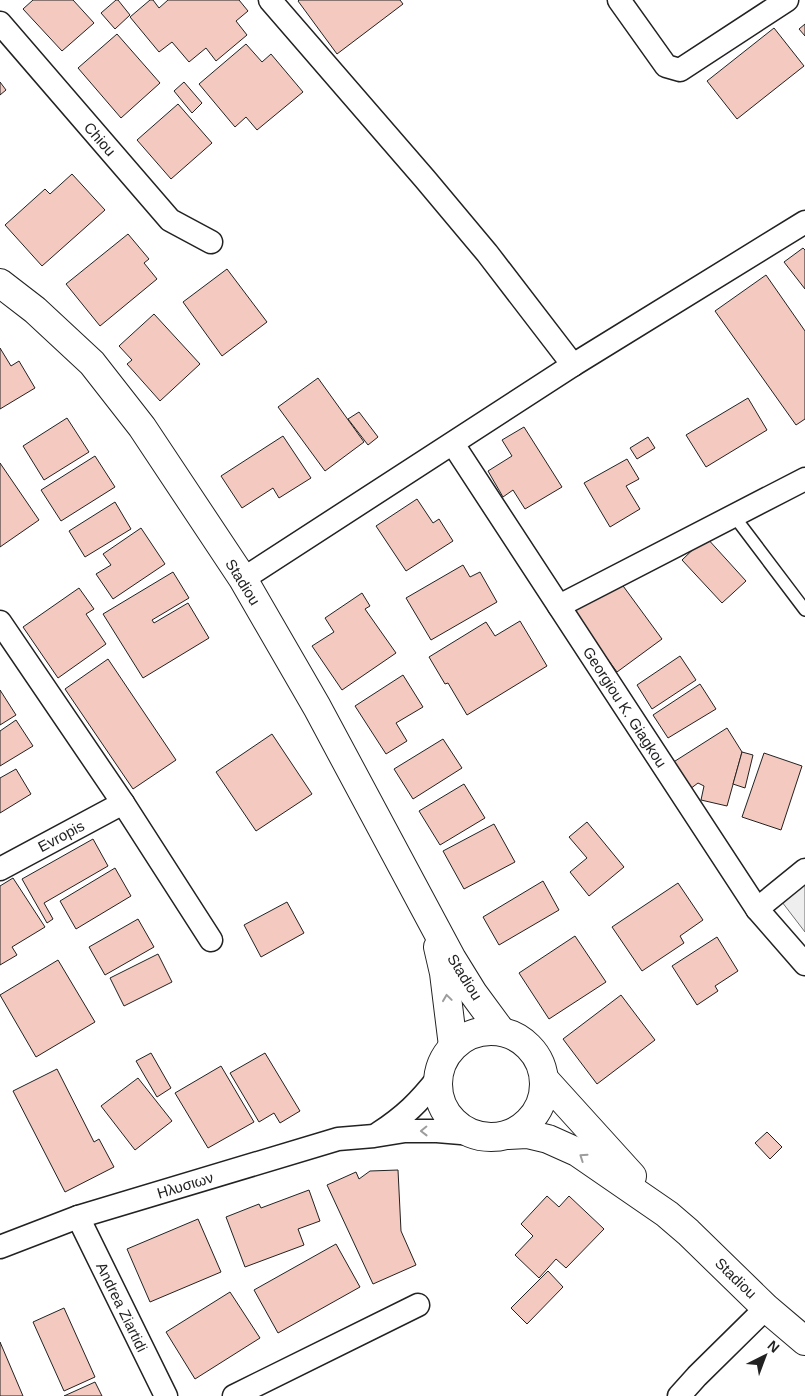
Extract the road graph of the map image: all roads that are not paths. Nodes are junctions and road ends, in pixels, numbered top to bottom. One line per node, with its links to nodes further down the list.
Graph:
1 (270, 0): 8 (street)
2 (619, 0): 3 (street)
3 (787, 0)
4 (0, 23): 6 (street, Chiou)
5 (805, 222): 8 (street)
6 (211, 242)
7 (0, 283): 12 (street, Stadiou)
8 (574, 365): 9 (street)
9 (454, 444): 12 (street); 13 (street, Georgiou K. Giagkou)
10 (805, 479): 11 (street)
11 (734, 516): 13 (street); 14 (lane)
12 (243, 579): 20 (street, Stadiou)
13 (558, 606): 19 (street, Georgiou K. Giagkou)
14 (805, 610)
15 (0, 622): 16 (street)
16 (123, 803): 17 (street, Evropis); 21 (street)
17 (0, 869)
18 (805, 870): 19 (street)
19 (757, 909): 22 (street, Georgiou K. Giagkou)
20 (433, 921): 23 (street, Stadiou); 24 (street, Stadiou, one-way to 20)
21 (211, 940)
22 (805, 964)
23 (501, 1031): 24 (street); 26 (street)
24 (452, 1046): 25 (street)
25 (438, 1078): 27 (street); 29 (street, Ηλυσιων)
26 (545, 1080): 28 (street); 30 (street, Stadiou)
27 (473, 1134): 28 (street); 29 (street, Ηλυσιων, one-way to 29)
28 (508, 1135): 30 (street, Stadiou, one-way to 28)
29 (374, 1136): 31 (street, Ηλυσιων)
30 (667, 1214): 34 (street, Stadiou)
31 (78, 1217): 32 (street, Ηλυσιων); 36 (street, Andrea Ziartidi)
32 (0, 1247)
33 (418, 1305): 37 (street)
34 (766, 1308): 35 (street, Stadiou); 38 (street)
35 (805, 1342)
36 (166, 1396)
37 (234, 1396)
38 (679, 1396)

